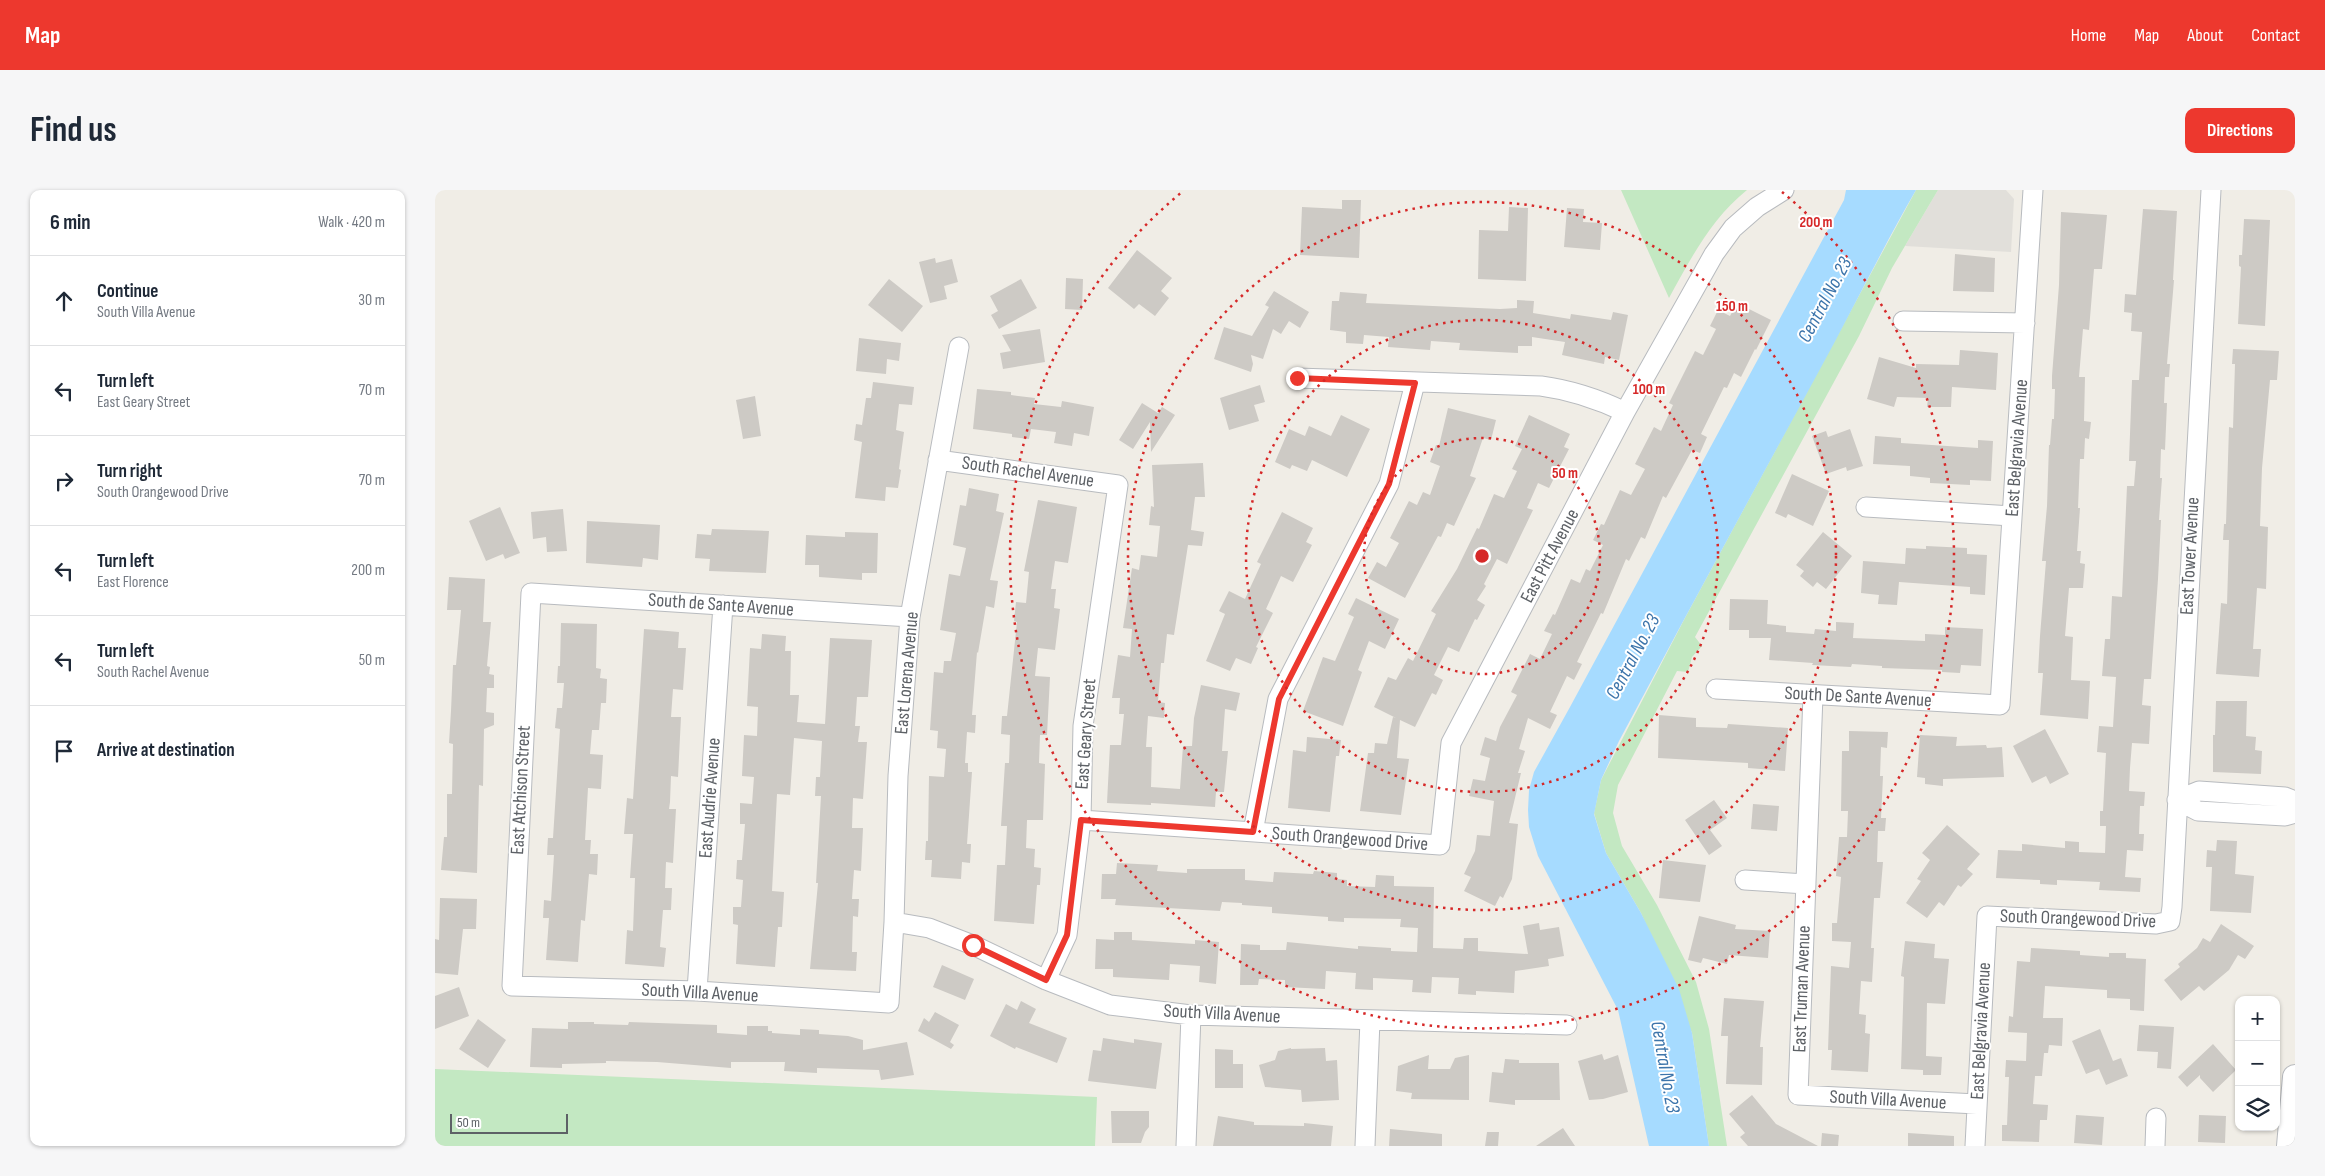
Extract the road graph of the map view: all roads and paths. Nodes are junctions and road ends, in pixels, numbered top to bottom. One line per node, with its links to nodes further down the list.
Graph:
1 (1783, 190): 9 (street, East Pitt Avenue)
2 (2033, 190): 5 (street, East Belgravia Avenue)
3 (2211, 190): 20 (street, East Tower Avenue)
4 (1903, 321): 5 (street)
5 (2025, 323): 13 (street, East Belgravia Avenue)
6 (959, 347): 10 (street, East Lorena Avenue)
7 (1297, 378): 8 (street)
8 (1415, 383): 9 (street); 24 (street)
9 (1625, 412): 25 (street, East Pitt Avenue)
10 (939, 460): 11 (street, South Rachel Avenue); 16 (street, East Lorena Avenue)
11 (1118, 485): 23 (street, East Geary Street)
12 (1866, 507): 13 (street)
13 (2012, 516): 19 (street, East Belgravia Avenue)
14 (531, 593): 15 (street, South de Sante Avenue); 32 (street, East Atchison Street)
15 (723, 605): 16 (street, South de Sante Avenue); 33 (street, East Audrie Avenue)
16 (910, 617): 29 (street, East Lorena Avenue)
17 (1716, 689): 18 (street, South De Sante Avenue)
18 (1813, 694): 19 (street, South De Sante Avenue); 27 (street, East Truman Avenue)
19 (2000, 705)
20 (2177, 800): 21 (street); 22 (street); 30 (street, East Tower Avenue)
21 (2295, 801)
22 (2295, 813)
23 (1081, 820): 24 (street, South Orangewood Drive); 31 (street, East Geary Street)
24 (1253, 832): 25 (street, South Orangewood Drive)
25 (1439, 845)
26 (1745, 880): 27 (street)
27 (1806, 884): 39 (street, East Truman Avenue)
28 (1987, 916): 30 (street, South Orangewood Drive); 40 (street, East Belgravia Avenue)
29 (894, 922): 31 (street, South Villa Avenue); 34 (street, East Lorena Avenue)
30 (2169, 922)
31 (1046, 980): 35 (street, South Villa Avenue)
32 (511, 986): 33 (street, South Villa Avenue)
33 (697, 991): 34 (street, South Villa Avenue)
34 (889, 1003)
35 (1191, 1015): 36 (street, South Villa Avenue); 42 (street)
36 (1370, 1020): 37 (street, South Villa Avenue); 43 (street)
37 (1567, 1025)
38 (2295, 1077): 46 (street)
39 (1798, 1095): 40 (street, South Villa Avenue)
40 (1977, 1104): 44 (street, East Belgravia Avenue)
41 (2156, 1118): 45 (street)
42 (1186, 1146)
43 (1365, 1146)
44 (1975, 1146)
45 (2155, 1146)
46 (2289, 1146)

